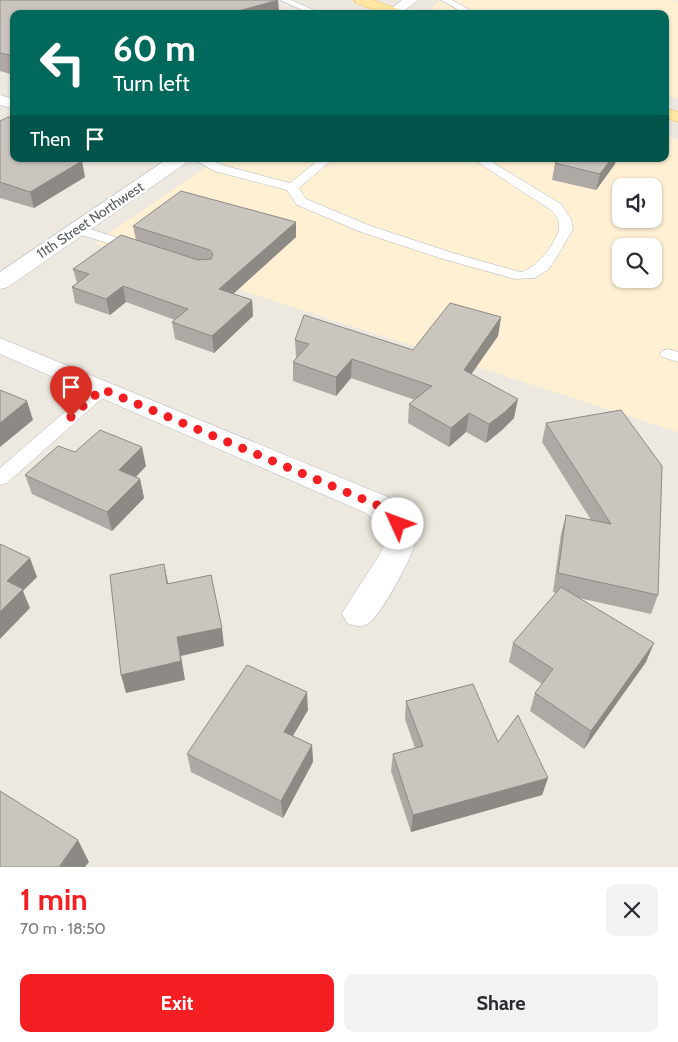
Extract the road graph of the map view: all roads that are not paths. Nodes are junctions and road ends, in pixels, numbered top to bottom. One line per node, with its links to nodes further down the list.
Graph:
1 (284, 0): 5 (lane)
2 (361, 0): 6 (main road)
3 (412, 0): 7 (street)
4 (445, 0): 8 (lane)
5 (310, 10)
6 (386, 10)
7 (398, 10)
8 (465, 10)
9 (175, 162): 14 (street, 11th Street Northwest)
10 (206, 162): 13 (lane)
11 (323, 162): 13 (lane)
12 (484, 162): 13 (lane)
13 (292, 187)
14 (77, 229): 15 (lane); 16 (street, 11th Street Northwest)
15 (151, 253)
16 (0, 282)
17 (0, 345): 18 (street)
18 (102, 389): 19 (lane); 20 (street)
19 (0, 478)
20 (359, 613)

